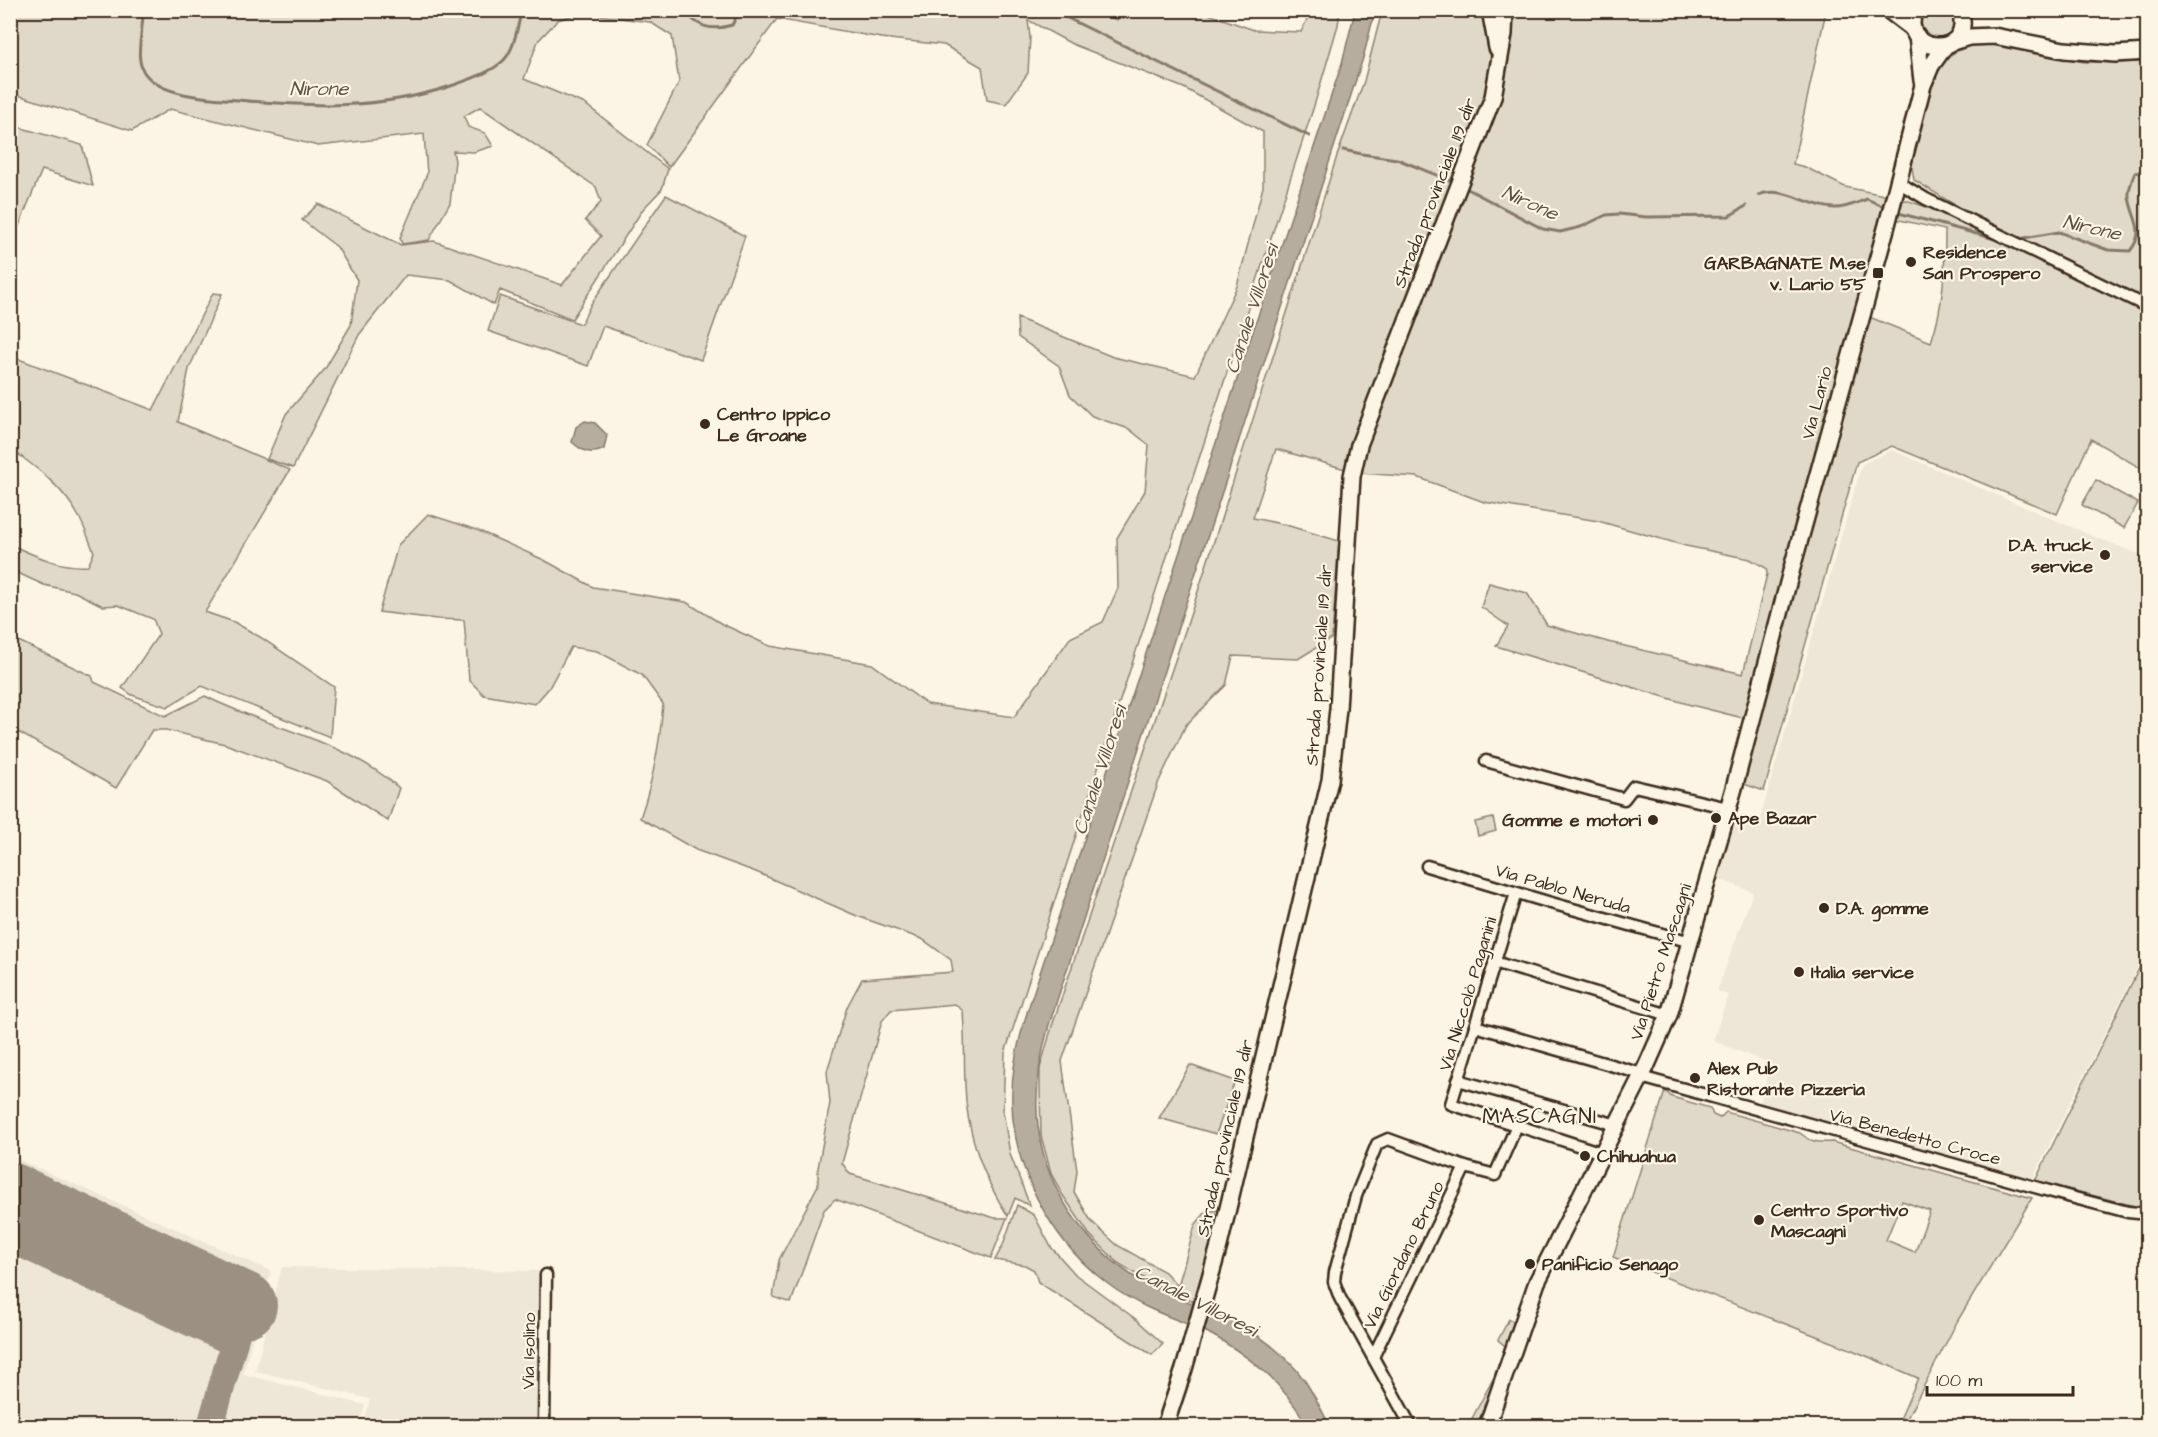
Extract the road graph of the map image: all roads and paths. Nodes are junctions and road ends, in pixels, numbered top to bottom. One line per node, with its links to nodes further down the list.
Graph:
1 (1490, 10): 10 (street, Strada provinciale 119 dir)
2 (1505, 10): 10 (street, Strada provinciale 119 dir)
3 (1888, 10): 6 (street)
4 (1915, 10): 6 (street, Via Lario)
5 (1961, 12): 7 (street); 8 (street, Via Lario)
6 (1915, 32): 8 (street); 11 (street, Via Lario)
7 (1994, 36): 8 (street); 9 (street)
8 (1949, 44): 11 (street, Via Lario)
9 (2148, 52)
10 (1499, 57): 33 (street, Strada provinciale 119 dir)
11 (1923, 86): 12 (street, Via Lario)
12 (1898, 182): 13 (street); 14 (street, Via Lario)
13 (2148, 307)
14 (1749, 731): 16 (street, Via Pietro Mascagni)
15 (1486, 761): 16 (street)
16 (1728, 808): 19 (street, Via Pietro Mascagni)
17 (1427, 866): 18 (street, Via Pablo Neruda)
18 (1516, 893): 19 (street, Via Pablo Neruda); 20 (street, Via Niccolò Paganini)
19 (1691, 942): 21 (street, Via Pietro Mascagni)
20 (1494, 962): 21 (street); 22 (street, Via Niccolò Paganini)
21 (1669, 1015): 23 (street, Via Pietro Mascagni)
22 (1475, 1026): 23 (street, Via Benedetto Croce); 24 (street, Via Niccolò Paganini)
23 (1641, 1076): 26 (street, Via Pietro Mascagni); 29 (street, Via Benedetto Croce)
24 (1458, 1080): 25 (street, Via Niccolò Paganini); 26 (street)
25 (1517, 1125): 27 (street); 28 (street)
26 (1617, 1125): 27 (street, Via Pietro Mascagni)
27 (1602, 1153): 35 (street, Via Pietro Mascagni)
28 (1465, 1167): 31 (street, Via Giordano Bruno); 31 (street)
29 (2148, 1214)
30 (546, 1275): 32 (street, Via Isolino)
31 (1373, 1357): 34 (street)
32 (544, 1426)
33 (1165, 1426)
34 (1411, 1426)
35 (1487, 1426)

